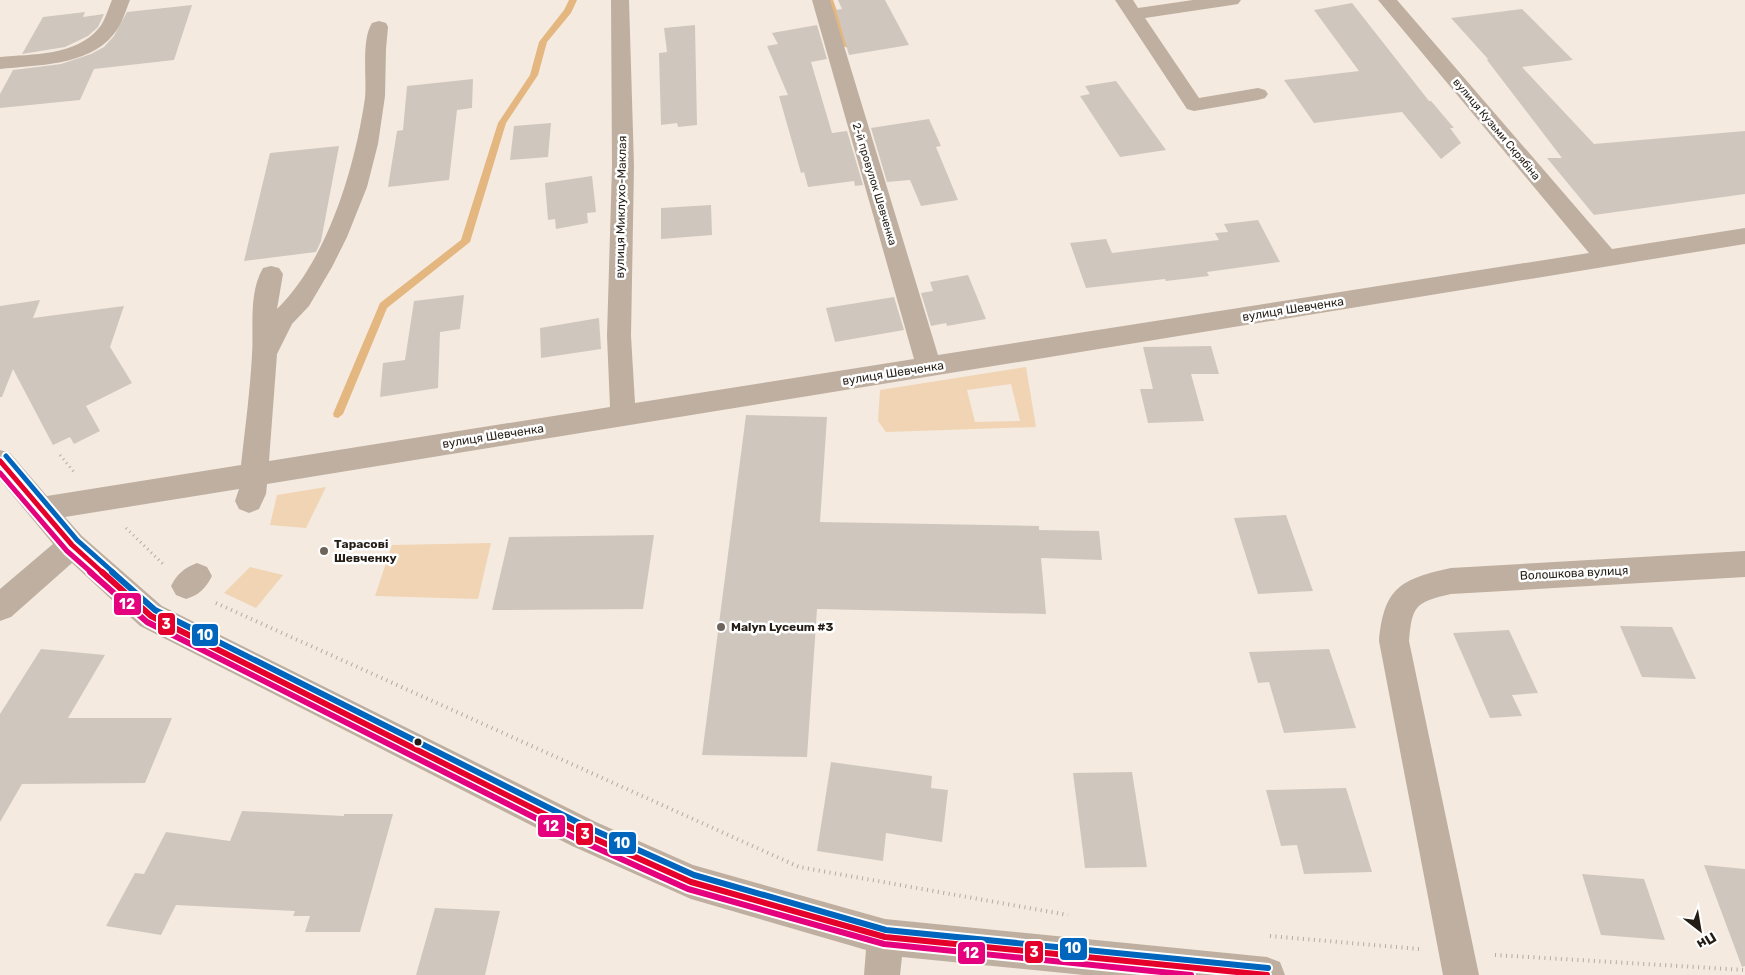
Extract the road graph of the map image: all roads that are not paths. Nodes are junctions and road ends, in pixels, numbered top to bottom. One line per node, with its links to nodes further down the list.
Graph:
1 (121, 0): 8 (street)
2 (620, 0): 15 (street, вулиця Миклухо-Маклая)
3 (821, 0): 14 (street, 2-й провулок Шевченка)
4 (1232, 0): 6 (street)
5 (1387, 0): 11 (street, вулиця Кузьми Скрябіна)
6 (1128, 7): 9 (street)
7 (378, 27): 13 (street)
8 (0, 63)
9 (1258, 94)
10 (1745, 236): 11 (street, вулиця Шевченка)
11 (1607, 258): 14 (street, вулиця Шевченка)
12 (271, 274): 13 (street)
13 (265, 354): 17 (street)
14 (929, 367): 15 (street, вулиця Шевченка)
15 (623, 415): 17 (street, вулиця Шевченка)
16 (0, 461): 19 (street)
17 (253, 474): 18 (street); 19 (street, вулиця Шевченка)
18 (249, 501)
19 (40, 509): 20 (street)
20 (72, 545): 22 (street); 23 (street)
21 (1745, 564): 24 (street, Волошкова вулиця)
22 (0, 607)
23 (885, 937): 25 (street); 26 (street)
24 (1459, 964)
25 (882, 975)
26 (1267, 975)

